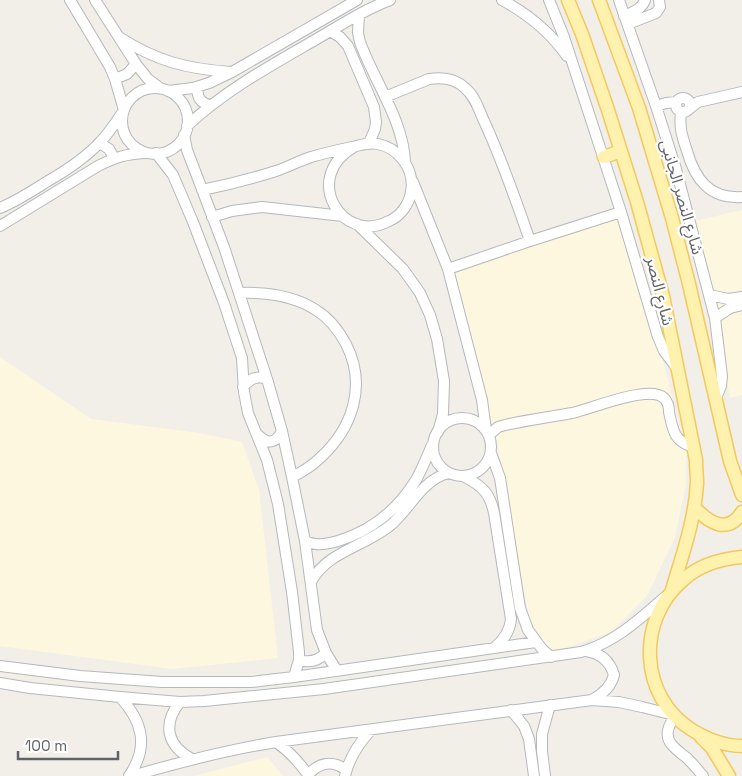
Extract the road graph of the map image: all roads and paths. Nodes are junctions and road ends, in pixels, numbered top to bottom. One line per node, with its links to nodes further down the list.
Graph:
1 (70, 0): 20 (street)
2 (95, 0): 16 (street)
3 (357, 0): 12 (street)
4 (390, 0): 13 (street)
5 (502, 0): 17 (street)
6 (550, 0): 17 (street)
7 (568, 0): 33 (main road, شارع النصر)
8 (599, 0): 56 (main road, شارع النصر)
9 (619, 0): 14 (street, شارع النصر الجانبى)
10 (646, 0): 11 (street); 14 (street)
11 (657, 0): 14 (street)
12 (344, 3): 19 (street)
13 (359, 14): 15 (street); 24 (street)
14 (626, 20): 27 (street, شارع النصر الجانبى)
15 (330, 32): 25 (street); 31 (street)
16 (119, 37): 18 (street); 19 (street)
17 (572, 63): 35 (street)
18 (136, 64): 20 (street); 22 (street)
19 (232, 72): 21 (street)
20 (115, 79): 28 (street)
21 (198, 87): 22 (street); 25 (street)
22 (164, 90): 28 (street); 29 (street)
23 (742, 92): 26 (street)
24 (385, 97): 37 (street); 47 (street)
25 (211, 105): 29 (street)
26 (683, 105): 27 (street); 40 (street)
27 (656, 106): 50 (street, شارع النصر الجانبى)
28 (123, 111): 30 (street); 34 (street)
29 (185, 131): 34 (street); 39 (street)
30 (100, 143): 36 (street); 41 (street)
31 (369, 143): 32 (street); 37 (street)
32 (354, 147): 39 (street); 43 (street)
33 (621, 151): 35 (main road); 53 (main road, شارع النصر)
34 (152, 153): 36 (street); 55 (street)
35 (604, 157): 42 (street)
36 (114, 158): 46 (street)
37 (406, 163): 38 (street)
38 (412, 179): 45 (street); 48 (street)
39 (202, 190): 44 (street)
40 (742, 197)
41 (0, 208)
42 (621, 212): 47 (street); 53 (street)
43 (343, 216): 44 (street); 45 (street)
44 (212, 217): 49 (street)
45 (356, 224): 60 (street)
46 (0, 226)
47 (530, 241): 48 (street)
48 (448, 269): 58 (street)
49 (239, 293): 54 (street); 65 (street)
50 (710, 295): 51 (street); 52 (street, شارع النصر الجانبى)
51 (739, 301): 52 (street)
52 (715, 318): 56 (street, شارع النصر الجانبى)
53 (678, 370): 61 (main road, شارع النصر)
54 (267, 379): 55 (street); 57 (street)
55 (243, 387): 59 (street)
56 (716, 398): 66 (main road, شارع النصر)
57 (282, 431): 59 (street); 65 (street)
58 (487, 432): 60 (street); 61 (street); 62 (street)
59 (256, 434): 81 (street)
60 (436, 437): 63 (street); 69 (street)
61 (693, 446): 67 (main road, شارع النصر)
62 (491, 453): 64 (street); 73 (street)
63 (449, 474): 64 (street); 71 (street)
64 (465, 476): 74 (street)
65 (292, 477): 69 (street)
66 (742, 495)
67 (694, 507): 68 (main road); 72 (main road, شارع النصر)
68 (742, 512)
69 (305, 542): 71 (street)
70 (742, 557): 72 (main road)
71 (310, 582): 78 (street)
72 (670, 593): 77 (street); 94 (main road)
73 (527, 626): 74 (street); 75 (street)
74 (510, 628): 76 (street)
75 (536, 642): 76 (street); 80 (street)
76 (493, 648): 79 (street)
77 (581, 652): 80 (street); 89 (street)
78 (326, 653): 81 (street); 83 (street)
79 (447, 655): 83 (street); 84 (street)
80 (551, 657): 84 (street)
81 (299, 660): 85 (street)
82 (0, 666): 86 (street)
83 (337, 671): 85 (street)
84 (450, 672): 91 (street)
85 (294, 677): 86 (street)
86 (162, 682): 90 (street)
87 (0, 683): 88 (street)
88 (120, 697): 90 (street); 101 (street)
89 (592, 700): 92 (street); 94 (street)
90 (160, 701): 91 (street)
91 (180, 702): 99 (street)
92 (550, 706): 93 (street); 104 (street)
93 (511, 710): 95 (street); 103 (street)
94 (675, 716): 96 (main road); 105 (street)
95 (371, 730): 97 (street); 100 (street)
96 (700, 735): 98 (main road); 106 (main road)
97 (276, 742): 99 (street); 102 (street)
98 (742, 746)
99 (192, 759): 101 (street)
100 (346, 773): 102 (street)
101 (130, 776)
102 (309, 776)
103 (534, 776)
104 (544, 776)
105 (703, 776)
106 (729, 776)

